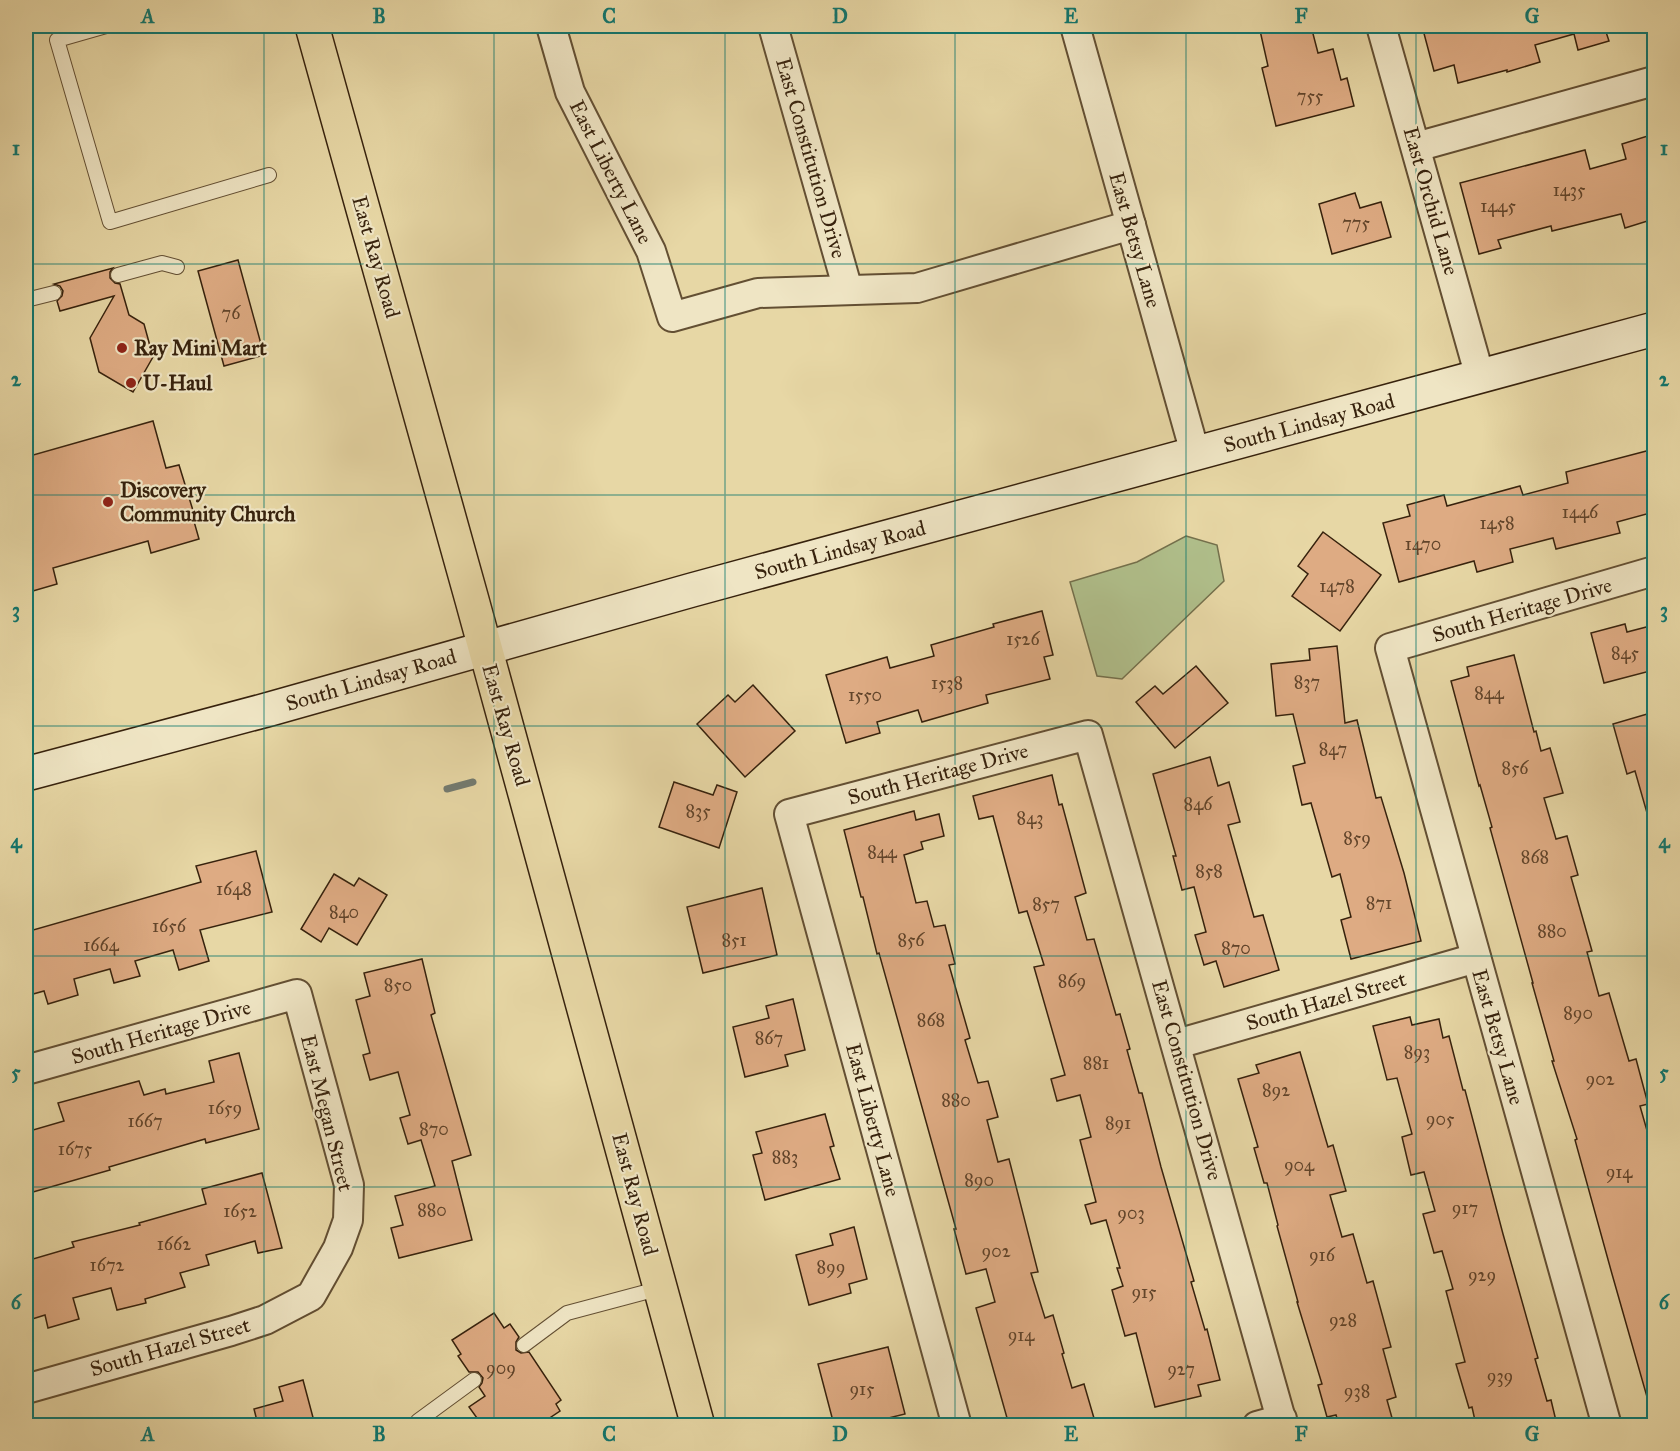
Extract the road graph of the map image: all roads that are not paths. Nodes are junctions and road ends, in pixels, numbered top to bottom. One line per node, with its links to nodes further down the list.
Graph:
1 (106, 26): 9 (lane)
2 (312, 26): 21 (main road, East Ray Road)
3 (551, 26): 13 (street, East Liberty Lane)
4 (773, 26): 13 (street, East Constitution Drive)
5 (1075, 26): 10 (street, East Betsy Lane)
6 (1381, 26): 8 (street, East Orchid Lane)
7 (1654, 81): 8 (street)
8 (1416, 147): 17 (street, East Orchid Lane)
9 (269, 175)
10 (1131, 225): 13 (street); 18 (street, East Betsy Lane)
11 (177, 267): 12 (lane)
12 (118, 275)
13 (848, 290)
14 (54, 293): 15 (lane)
15 (26, 300)
16 (1654, 329): 17 (main road, South Lindsay Road)
17 (1479, 376): 18 (main road, South Lindsay Road)
18 (1195, 453): 21 (main road, South Lindsay Road)
19 (1654, 571): 20 (street, South Heritage Drive)
20 (1390, 648): 25 (street, East Betsy Lane)
21 (484, 649): 23 (main road, South Lindsay Road); 29 (main road, East Ray Road)
22 (1088, 735): 24 (street, South Heritage Drive); 27 (street, East Constitution Drive)
23 (26, 774)
24 (789, 814): 37 (street, East Liberty Lane)
25 (1476, 958): 27 (street, South Hazel Street); 38 (street, East Betsy Lane)
26 (297, 994): 28 (street, South Heritage Drive); 30 (street, East Megan Street)
27 (1177, 1044): 34 (street, East Constitution Drive)
28 (26, 1070)
29 (661, 1288): 31 (lane); 36 (main road, East Ray Road)
30 (310, 1296): 33 (street, South Hazel Street)
31 (524, 1345)
32 (474, 1380): 35 (lane)
33 (26, 1389)
34 (1274, 1423)
35 (416, 1425)
36 (698, 1425)
37 (957, 1425)
38 (1606, 1425)

